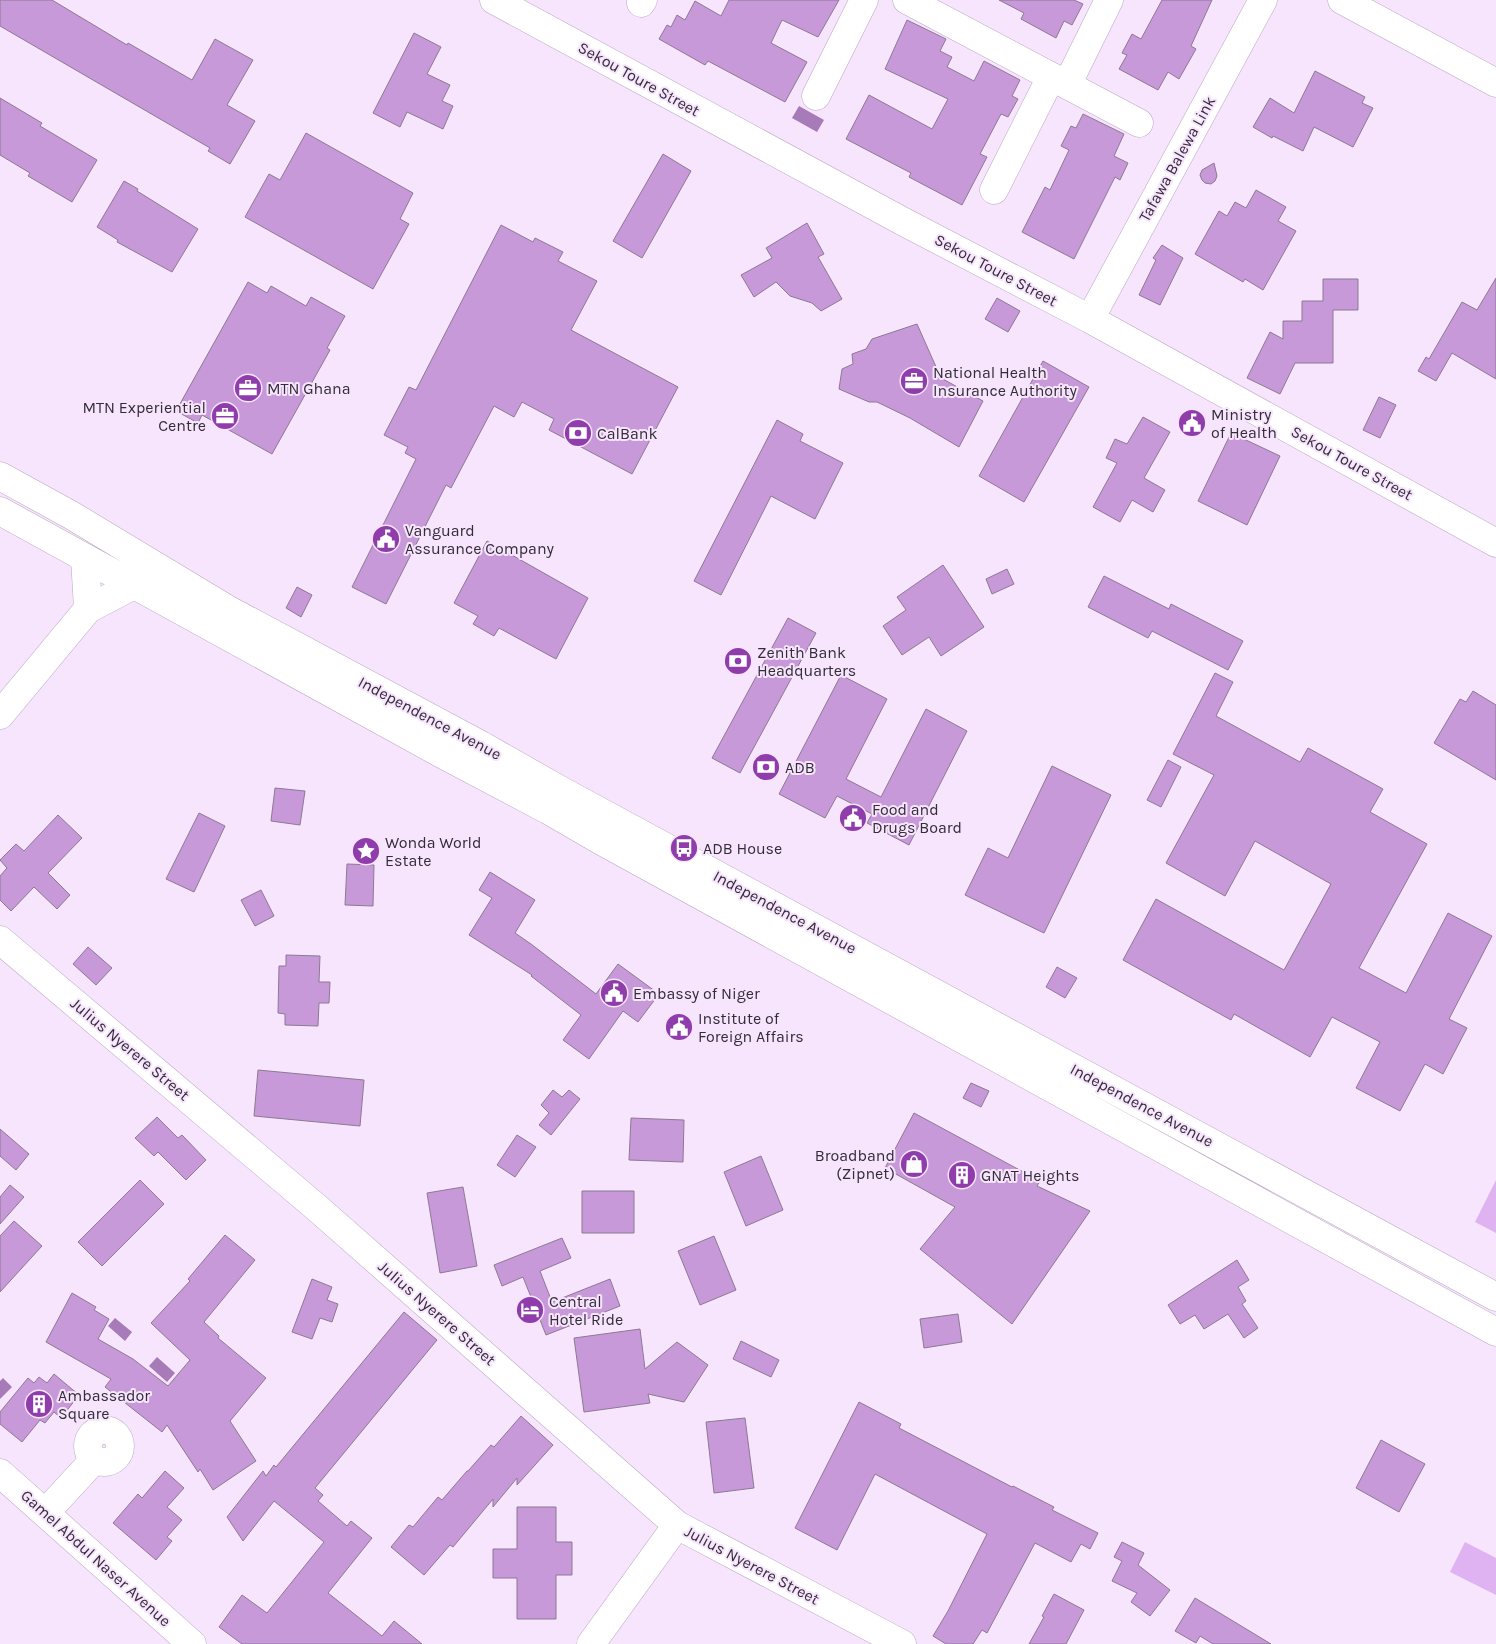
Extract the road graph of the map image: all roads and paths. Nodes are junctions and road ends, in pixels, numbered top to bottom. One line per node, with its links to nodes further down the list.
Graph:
1 (494, 0): 12 (street, Sekou Toure Street)
2 (864, 0): 9 (street)
3 (907, 0): 7 (street)
4 (1109, 0): 7 (street)
5 (1263, 0): 12 (street, Tafawa Balewa Link)
6 (1342, 0): 8 (street)
7 (1059, 81): 10 (street); 11 (street)
8 (1496, 83)
9 (816, 96)
10 (1139, 123)
11 (994, 190)
12 (1090, 319): 15 (street, Sekou Toure Street)
13 (0, 476): 21 (street, Independence Avenue)
14 (0, 511): 16 (street, Independence Avenue)
15 (1496, 543)
16 (85, 558): 17 (street, Independence Avenue); 18 (street)
17 (134, 585): 18 (street); 22 (street, Independence Avenue)
18 (88, 609): 19 (street)
19 (0, 715)
20 (0, 940): 26 (street, Julius Nyerere Street)
21 (1496, 1297)
22 (1496, 1332)
23 (94, 1460): 25 (street)
24 (0, 1473): 25 (street, Gamel Abdul Naser Avenue)
25 (45, 1513): 27 (street, Gamel Abdul Naser Avenue)
26 (676, 1525): 28 (street); 29 (street, Julius Nyerere Street)
27 (192, 1644)
28 (591, 1644)
29 (902, 1644)

